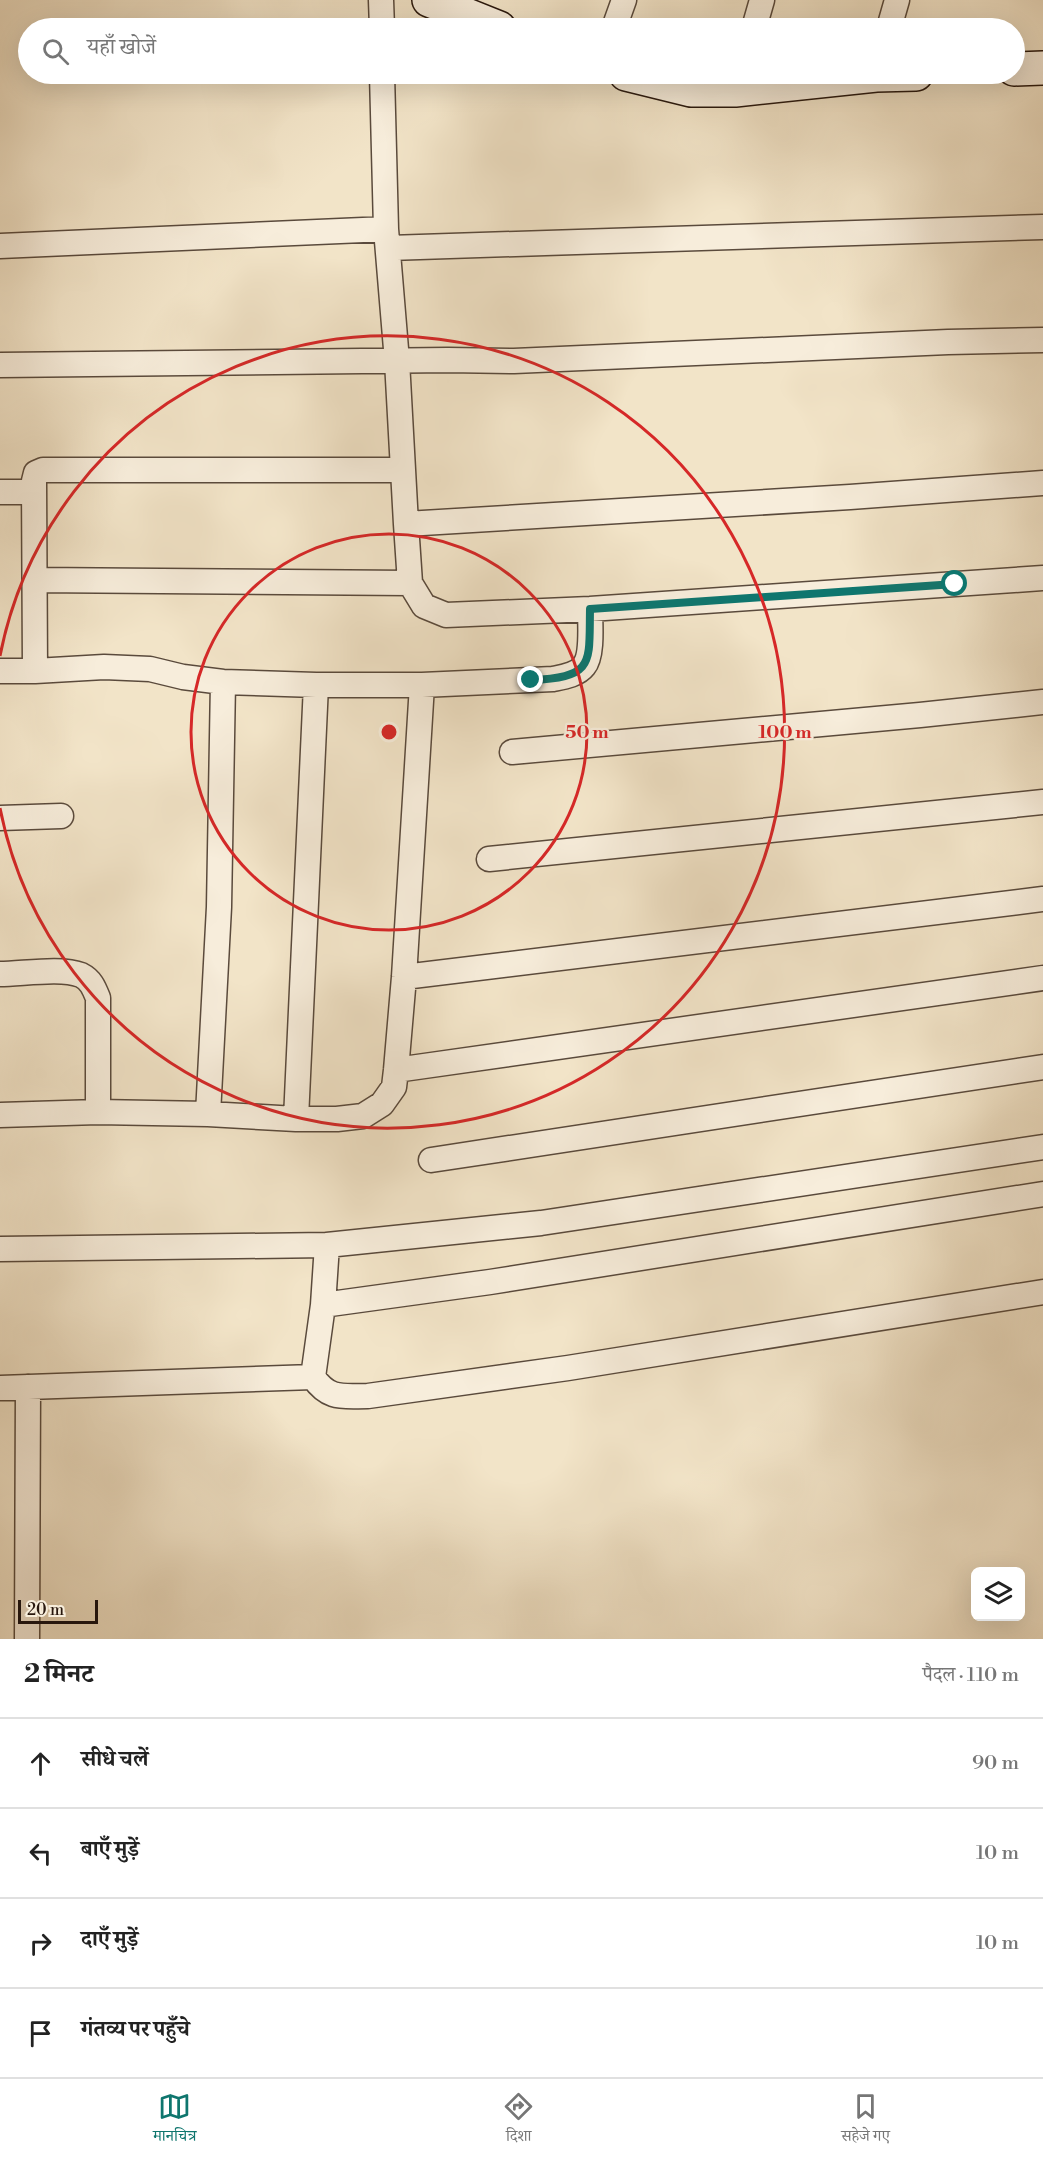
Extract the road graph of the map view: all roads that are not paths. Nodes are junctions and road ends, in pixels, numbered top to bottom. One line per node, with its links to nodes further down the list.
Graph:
1 (381, 0): 7 (street)
2 (429, 0): 6 (street)
3 (624, 0): 9 (street)
4 (762, 0): 10 (street)
5 (897, 0): 11 (street)
6 (463, 8): 8 (street)
7 (382, 18)
8 (482, 18)
9 (618, 18)
10 (757, 18)
11 (892, 18)
12 (1043, 68): 13 (street)
13 (1025, 69)
14 (382, 84): 18 (street)
15 (667, 84): 16 (street)
16 (726, 84)
17 (1043, 227): 18 (street)
18 (387, 238): 19 (street); 21 (street)
19 (0, 246)
20 (1043, 340): 21 (street)
21 (397, 361): 22 (street); 23 (street)
22 (0, 365)
23 (402, 470): 26 (street); 27 (street)
24 (1043, 483): 27 (street)
25 (0, 492): 26 (street)
26 (34, 492): 29 (street)
27 (406, 524): 30 (street)
28 (1043, 578): 31 (street)
29 (35, 580): 30 (street); 32 (street)
30 (410, 583): 31 (street)
31 (590, 609): 36 (street)
32 (35, 670): 33 (street); 34 (street)
33 (0, 671)
34 (223, 682): 35 (street); 50 (street)
35 (316, 685): 36 (street); 52 (street)
36 (422, 686): 45 (street)
37 (1043, 702): 38 (street)
38 (512, 752)
39 (1043, 802): 42 (street)
40 (61, 816): 41 (street)
41 (0, 818)
42 (489, 860)
43 (1043, 899): 45 (street)
44 (0, 974): 49 (street)
45 (404, 976): 48 (street)
46 (1043, 978): 48 (street)
47 (1043, 1067): 54 (street)
48 (396, 1070): 52 (street)
49 (98, 1112): 50 (street); 51 (street)
50 (208, 1114): 52 (street)
51 (0, 1115)
52 (296, 1119)
53 (1043, 1147): 56 (street)
54 (431, 1160)
55 (1043, 1194): 59 (street)
56 (327, 1245): 57 (street); 59 (street)
57 (0, 1249)
58 (1043, 1292): 60 (street)
59 (323, 1305): 60 (street)
60 (313, 1377): 61 (street)
61 (28, 1387): 62 (street); 63 (street)
62 (0, 1388)
63 (27, 1639)

